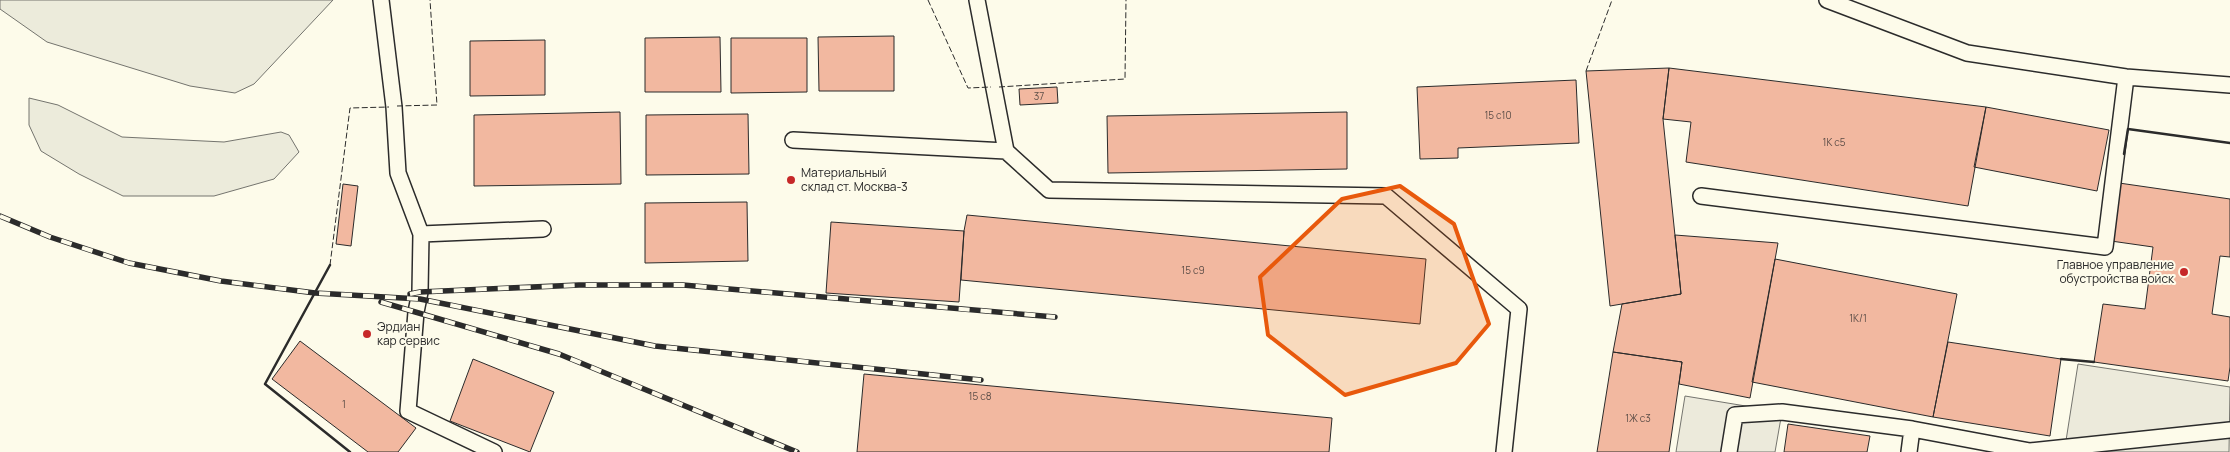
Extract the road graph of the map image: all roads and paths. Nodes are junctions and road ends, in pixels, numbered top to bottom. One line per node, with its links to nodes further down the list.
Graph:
1 (381, 0): 10 (lane)
2 (977, 0): 7 (lane)
3 (1827, 0): 4 (lane)
4 (2126, 76): 5 (lane); 8 (lane)
5 (2230, 85)
6 (793, 140): 7 (lane)
7 (1006, 151): 14 (lane)
8 (1701, 196)
9 (543, 229): 10 (lane)
10 (420, 234): 13 (lane)
11 (1912, 429): 12 (lane); 15 (lane); 16 (lane)
12 (2230, 430)
13 (494, 452)
14 (1504, 452)
15 (1729, 452)
16 (1909, 452)

